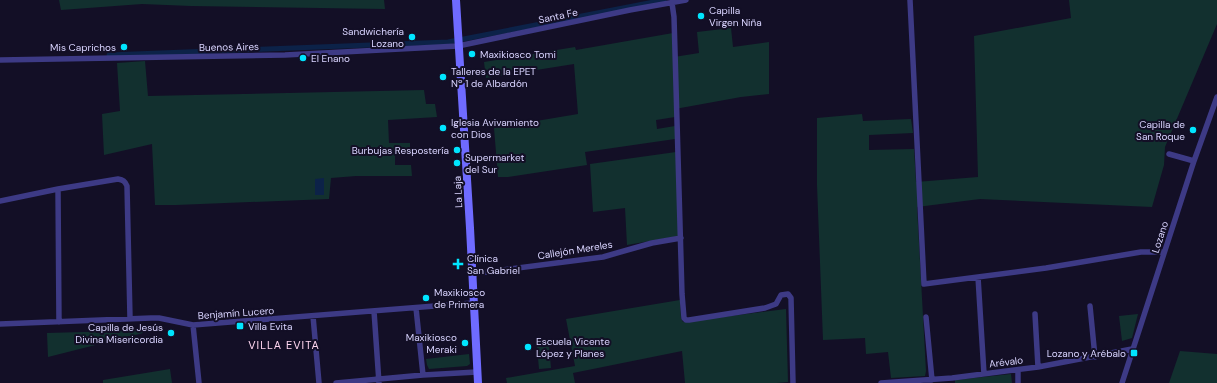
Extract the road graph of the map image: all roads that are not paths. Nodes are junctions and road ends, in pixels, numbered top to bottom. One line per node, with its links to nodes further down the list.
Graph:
1 (456, 0): 5 (main road, La Laja)
2 (686, 0): 4 (street, Santa Fe)
3 (910, 0): 15 (street)
4 (672, 3): 5 (street, Santa Fe); 12 (street)
5 (458, 42): 6 (street, Buenos Aires); 14 (main road, La Laja)
6 (0, 60)
7 (1217, 96): 9 (street, Lozano)
8 (1169, 154): 9 (street)
9 (1194, 161): 13 (street, Lozano)
10 (58, 189): 11 (street); 23 (street); 24 (street)
11 (0, 201)
12 (680, 238): 14 (street, Callejón Mereles); 41 (street)
13 (1164, 252): 15 (street); 27 (street, Lozano)
14 (472, 274): 16 (main road, La Laja)
15 (978, 278): 32 (street)
16 (473, 303): 18 (street, Benjamín Lucero); 31 (main road, La Laja)
17 (1090, 306): 28 (street)
18 (416, 308): 19 (street, Benjamín Lucero); 33 (street)
19 (374, 311): 21 (street, Benjamín Lucero); 36 (street)
20 (1035, 314): 29 (street)
21 (313, 316): 26 (street, Benjamín Lucero); 38 (street)
22 (926, 317): 34 (street)
23 (130, 318): 24 (street, Benjamín Lucero); 26 (street, Benjamín Lucero)
24 (59, 322): 25 (street, Benjamín Lucero)
25 (0, 324)
26 (193, 325): 37 (street)
27 (1132, 349): 28 (street, Arévalo); 44 (street, Lozano)
28 (1095, 357): 29 (street, Arévalo)
29 (1038, 367): 30 (street, Arévalo)
30 (1018, 370): 32 (street, Arévalo); 43 (street)
31 (477, 372): 33 (street); 40 (main road, La Laja)
32 (984, 374): 35 (street, Arévalo)
33 (423, 375): 36 (street)
34 (932, 380): 35 (street, Arévalo); 42 (street, Arévalo)
35 (952, 380)
36 (379, 381): 39 (street)
37 (199, 383)
38 (319, 383)
39 (336, 383)
40 (478, 383)
41 (793, 383)
42 (881, 383)
43 (1018, 383)
44 (1122, 383)

